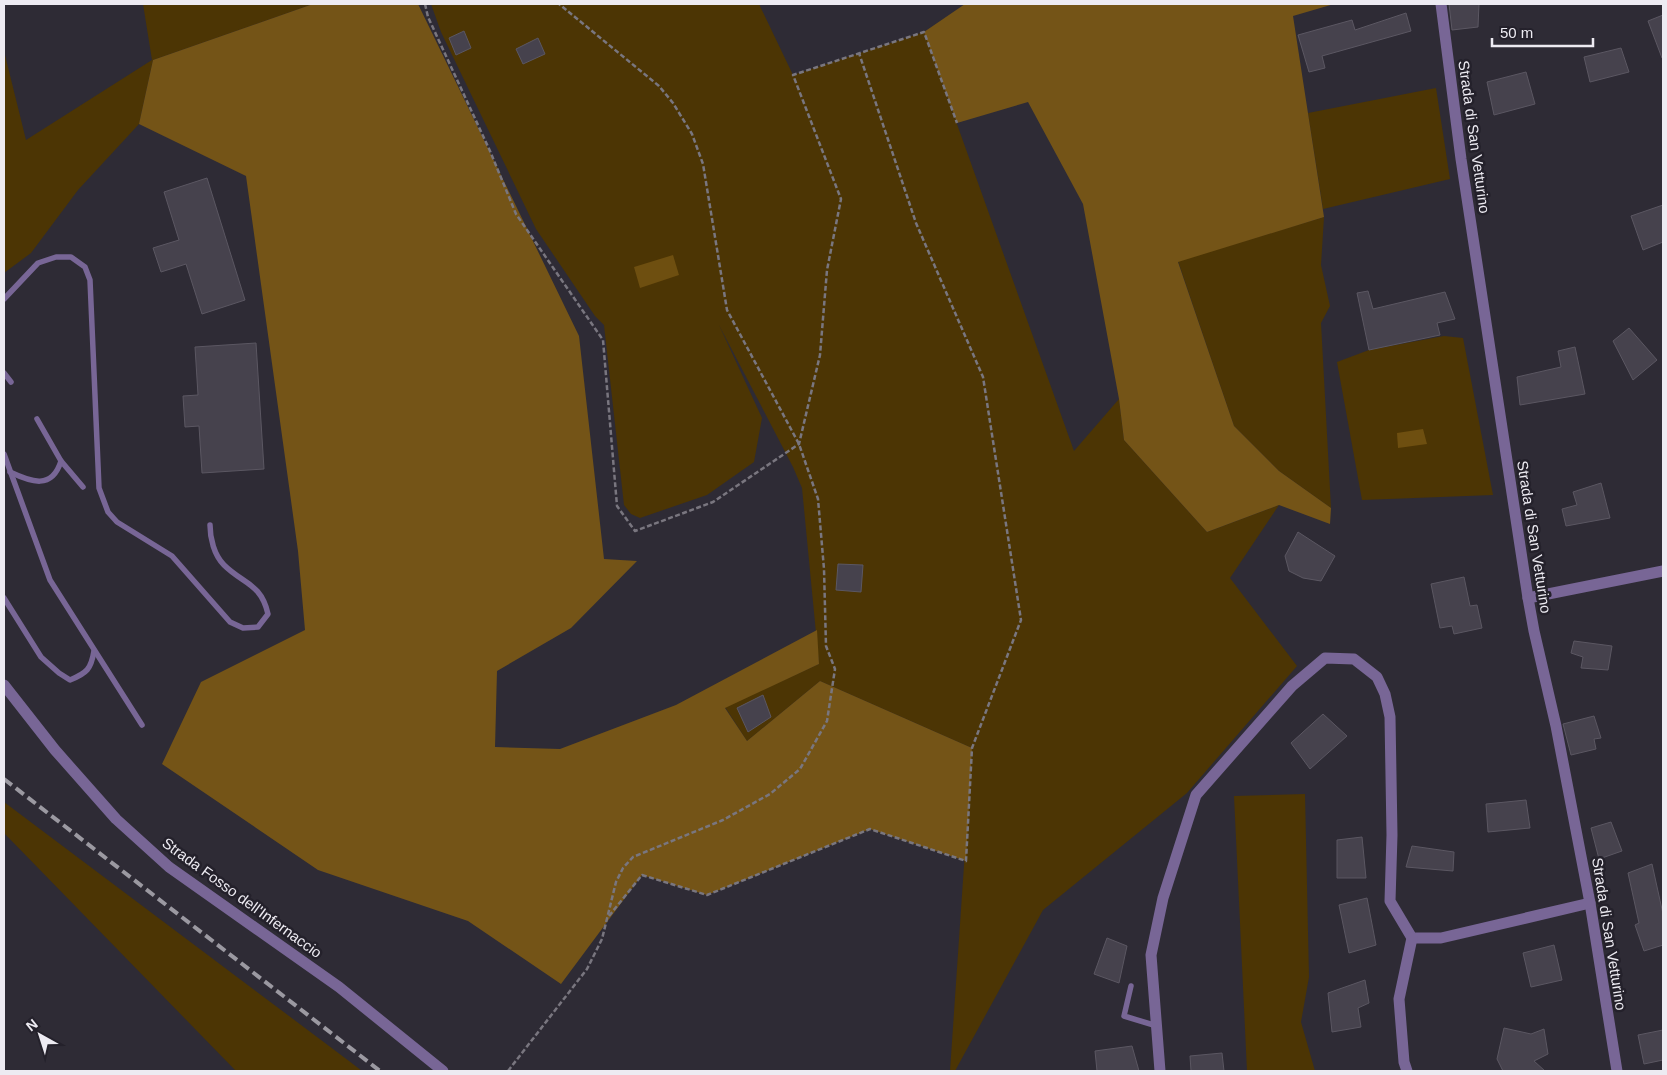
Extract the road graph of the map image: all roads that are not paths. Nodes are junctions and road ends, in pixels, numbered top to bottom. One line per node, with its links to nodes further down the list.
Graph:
1 (1441, 4): 13 (street, Strada di San Vetturino)
2 (4, 299): 10 (lane)
3 (4, 373): 4 (lane)
4 (11, 382)
5 (37, 419): 7 (lane)
6 (4, 454): 8 (lane)
7 (61, 461): 8 (lane); 9 (lane)
8 (10, 472): 14 (lane)
9 (83, 486)
10 (210, 525)
11 (1663, 572): 13 (street)
12 (4, 598): 14 (lane)
13 (1528, 598): 17 (street, Strada di San Vetturino)
14 (94, 651): 16 (lane)
15 (4, 684): 21 (street, Strada Fosso dell'Infernaccio)
16 (142, 724)
17 (1590, 903): 18 (street); 24 (street, Strada di San Vetturino)
18 (1412, 938): 20 (street); 23 (street)
19 (1131, 986): 20 (lane)
20 (1157, 1026): 22 (street)
21 (443, 1071)
22 (1160, 1071)
23 (1407, 1071)
24 (1616, 1071)

